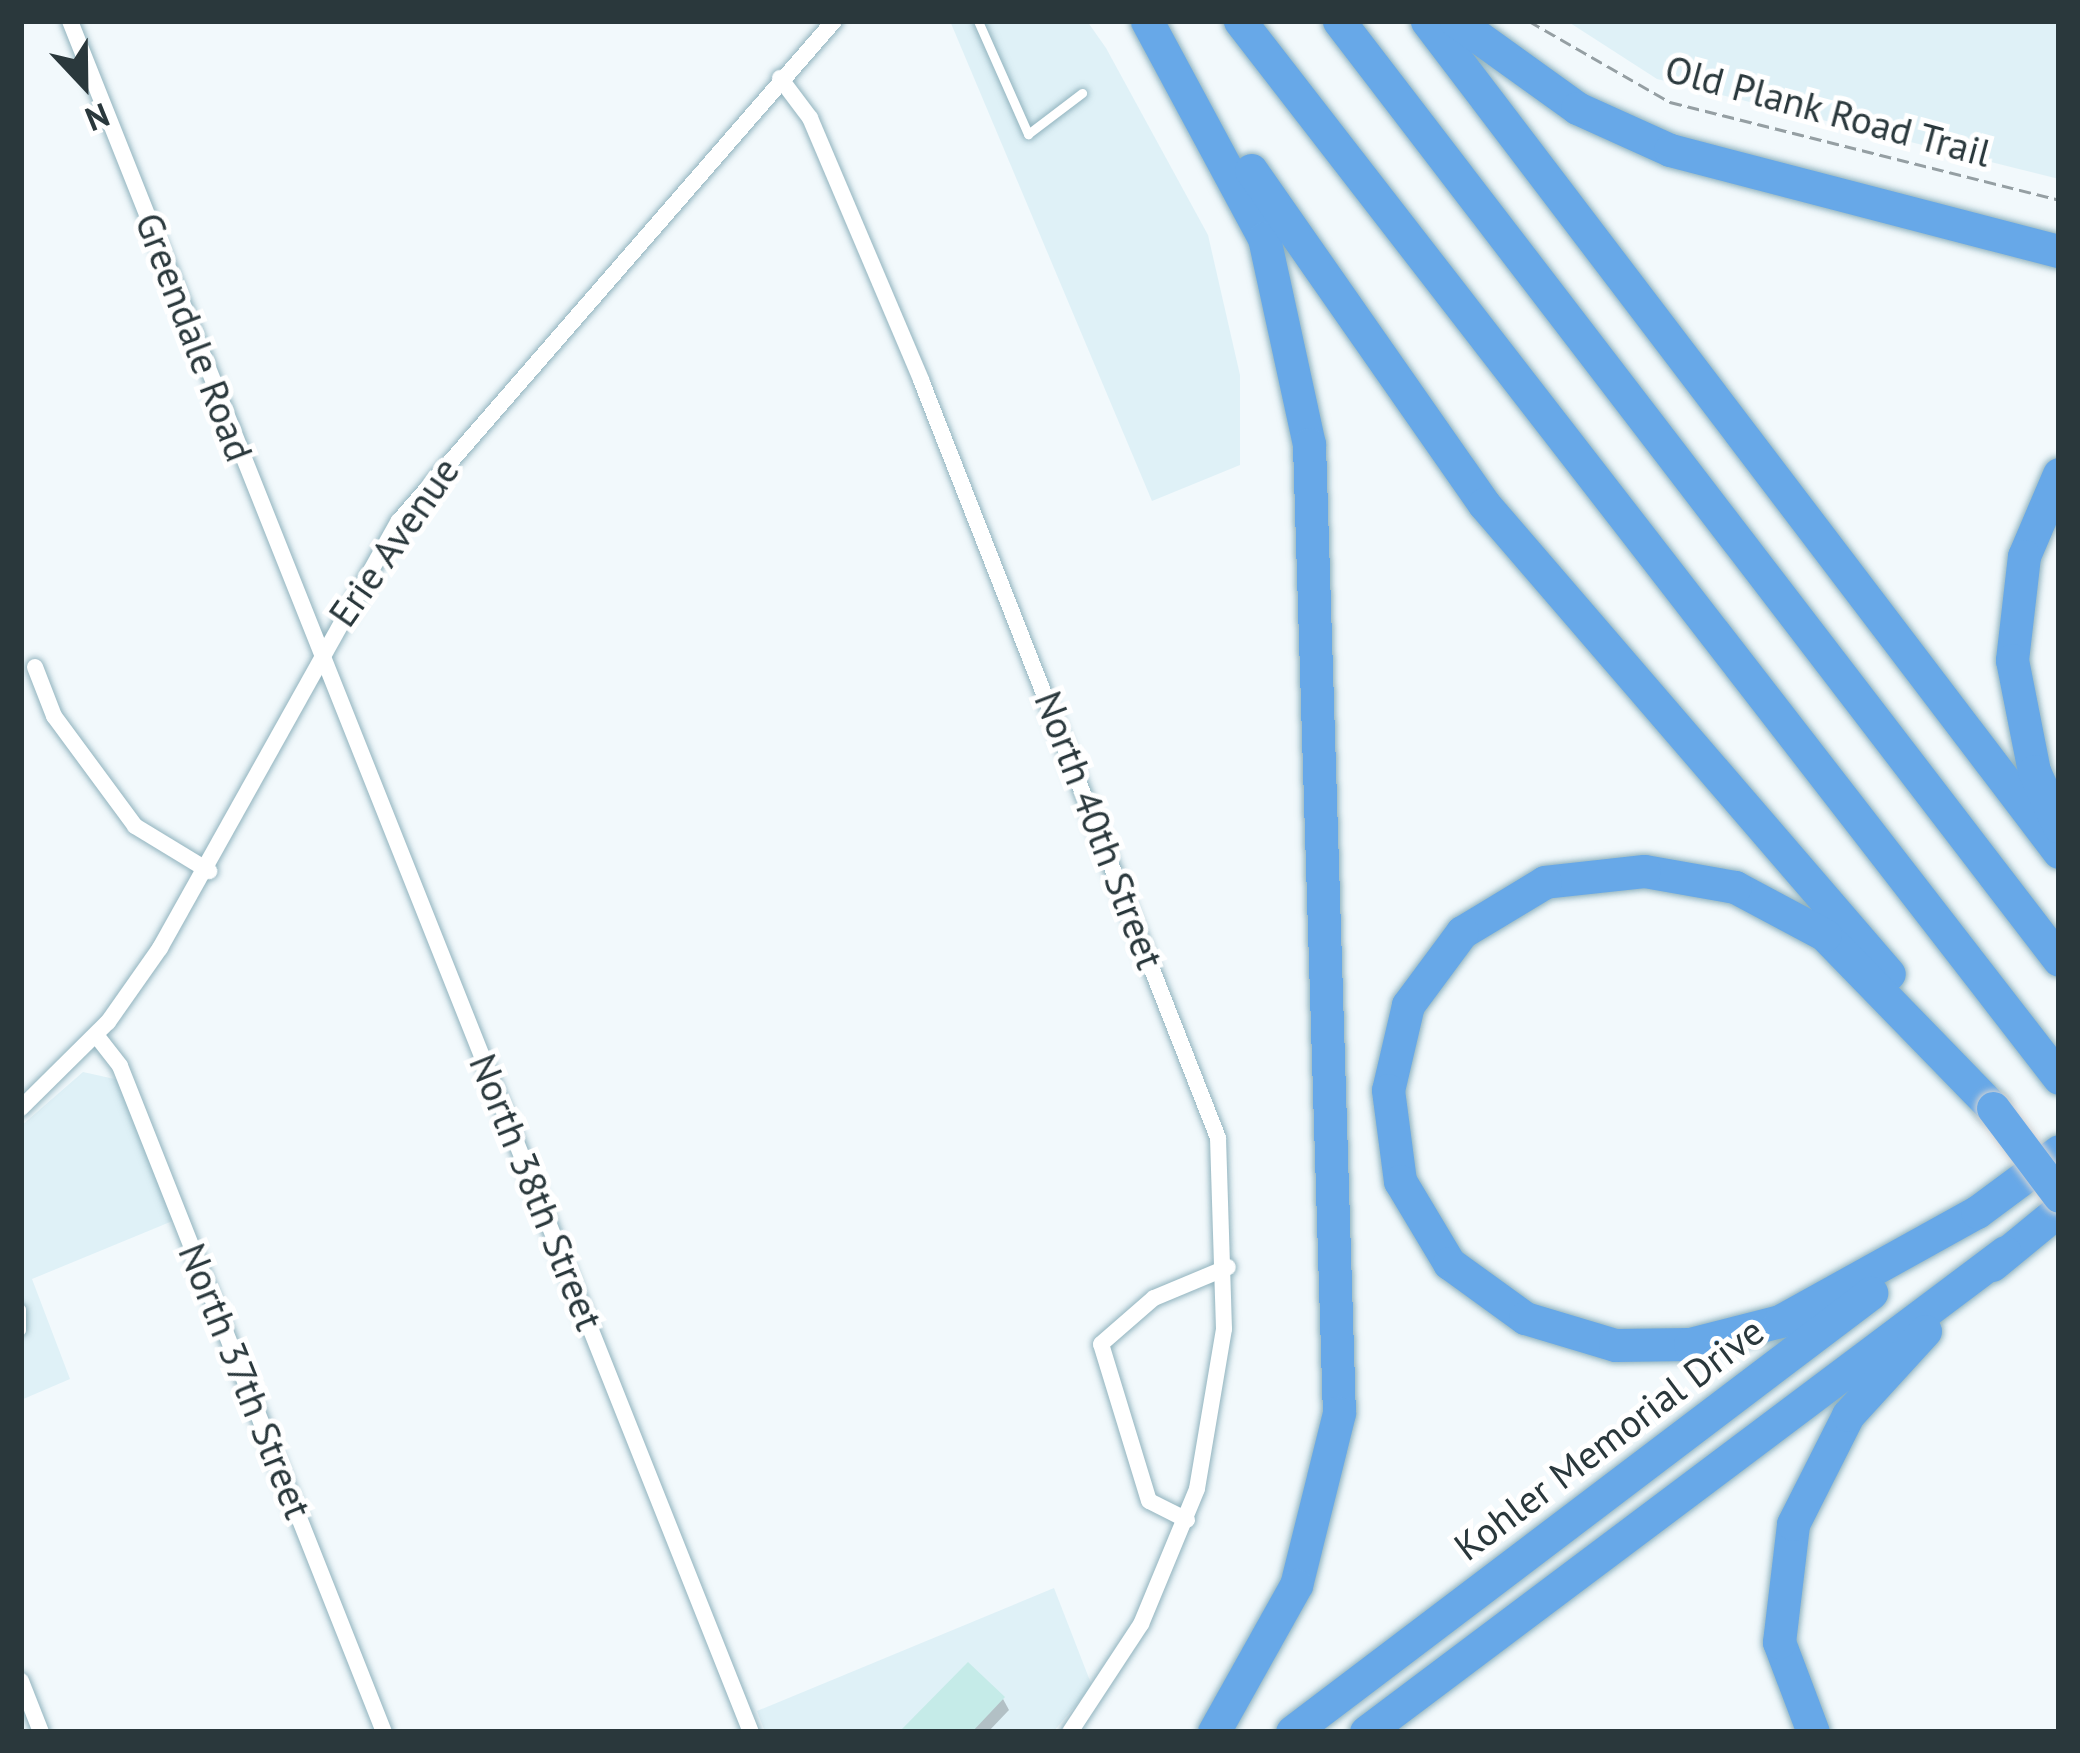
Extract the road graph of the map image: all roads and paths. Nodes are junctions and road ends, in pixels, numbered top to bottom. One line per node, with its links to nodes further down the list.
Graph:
1 (70, 21): 15 (street, Greendale Road)
2 (834, 21): 10 (street, Erie Avenue)
3 (978, 21): 11 (lane)
4 (1148, 21): 24 (highway); 39 (highway)
5 (1240, 21): 22 (highway)
6 (1339, 21): 20 (highway)
7 (1427, 21): 18 (highway)
8 (1456, 21): 13 (highway)
9 (1528, 21): 12 (path, Old Plank Road Trail)
10 (780, 78): 15 (street, Erie Avenue); 30 (street, North 40th Street)
11 (1082, 94)
12 (2059, 200)
13 (2059, 251)
14 (2059, 474): 17 (highway)
15 (318, 652): 19 (street, Erie Avenue); 37 (street, North 38th Street)
16 (35, 667): 19 (street)
17 (2059, 827)
18 (2059, 852)
19 (209, 871): 21 (street, Erie Avenue)
20 (2059, 961)
21 (96, 1035): 23 (street, Erie Avenue); 36 (street, North 37th Street)
22 (2055, 1073)
23 (21, 1108)
24 (1994, 1108): 26 (highway, bridge); 28 (highway)
25 (2059, 1150): 28 (highway)
26 (2059, 1196)
27 (2059, 1210): 29 (highway)
28 (1977, 1212): 40 (highway, Kohler Memorial Drive)
29 (2005, 1252): 41 (highway); 42 (highway)
30 (1228, 1267): 33 (street, North 40th Street); 33 (street)
31 (21, 1310): 32 (lane)
32 (21, 1330)
33 (1187, 1520): 38 (street, North 40th Street)
34 (21, 1681): 35 (street)
35 (40, 1732)
36 (384, 1732)
37 (752, 1732)
38 (1070, 1732)
39 (1214, 1732)
40 (1292, 1732)
41 (1366, 1732)
42 (1813, 1732)

